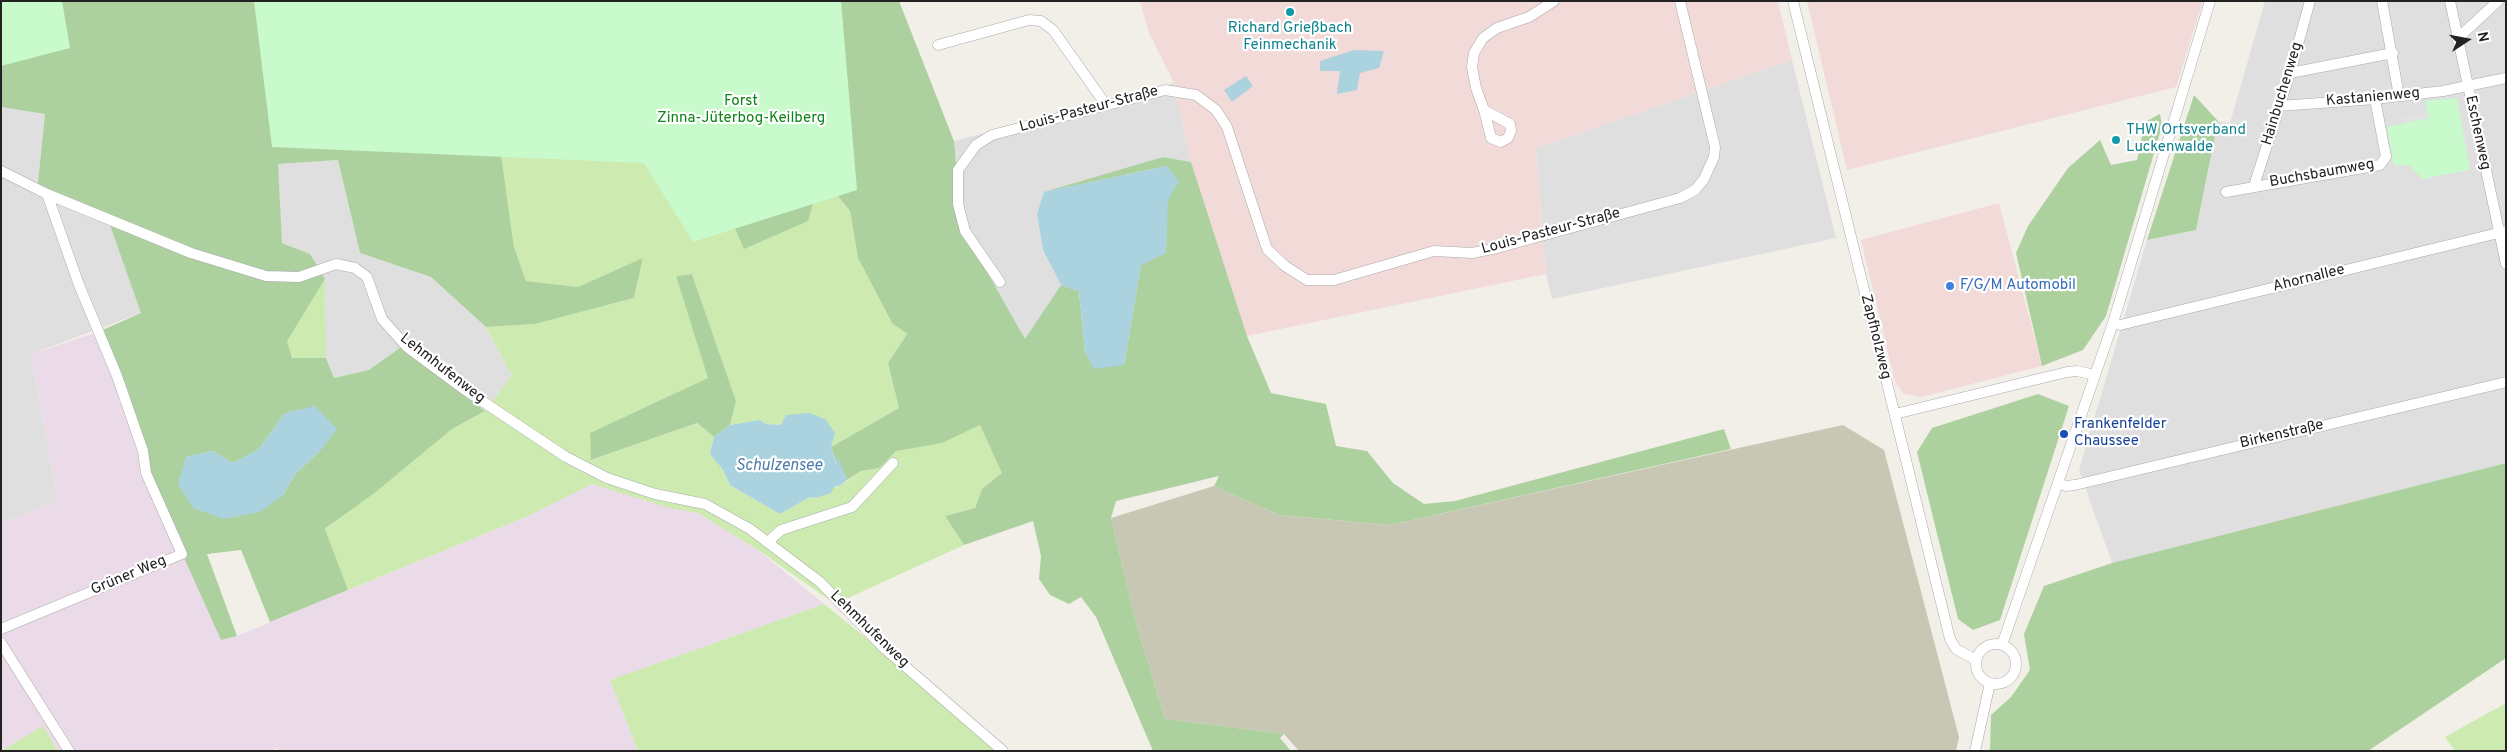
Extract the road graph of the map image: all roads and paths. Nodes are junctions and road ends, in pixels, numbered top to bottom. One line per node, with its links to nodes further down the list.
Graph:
1 (1554, 1): 19 (street)
2 (1680, 1): 17 (street, Louis-Pasteur-Straße)
3 (1793, 1): 30 (street, Zapfholzweg)
4 (2210, 1): 27 (street)
5 (2310, 1): 12 (street, Hainbuchenweg)
6 (2382, 1): 11 (street)
7 (2450, 1): 9 (street, Eschenweg)
8 (2498, 1): 9 (street)
9 (2458, 39): 14 (street, Eschenweg)
10 (938, 45): 17 (street)
11 (2392, 53): 12 (street); 15 (street)
12 (2290, 73): 18 (street, Hainbuchenweg)
13 (2506, 78): 14 (street, Kastanienweg)
14 (2467, 87): 15 (street, Kastanienweg); 24 (street, Eschenweg)
15 (2399, 96): 16 (street, Kastanienweg)
16 (2375, 99): 18 (street, Kastanienweg); 21 (street, Buchsbaumweg)
17 (1106, 105): 26 (street, Louis-Pasteur-Straße)
18 (2279, 106): 21 (street, Hainbuchenweg)
19 (1484, 110)
20 (1, 171): 23 (street, Lehmhufenweg)
21 (2254, 186): 22 (street, Buchsbaumweg)
22 (2226, 192)
23 (47, 194): 33 (street, Lehmhufenweg); 34 (street, Grüner Weg)
24 (2502, 232): 25 (street, Eschenweg); 27 (street, Ahornallee)
25 (2506, 264)
26 (1000, 282)
27 (2113, 322): 28 (street)
28 (2095, 375): 30 (street); 32 (street)
29 (2506, 382): 32 (street, Birkenstraße)
30 (1895, 414): 37 (street, Zapfholzweg)
31 (892, 463): 33 (street)
32 (2058, 483): 36 (street)
33 (768, 542): 40 (street, Lehmhufenweg)
34 (1, 629)
35 (1, 643): 39 (street)
36 (2002, 646): 37 (street); 38 (street)
37 (1976, 660): 38 (street)
38 (1990, 683): 41 (street)
39 (69, 751)
40 (1003, 751)
41 (1975, 751)

